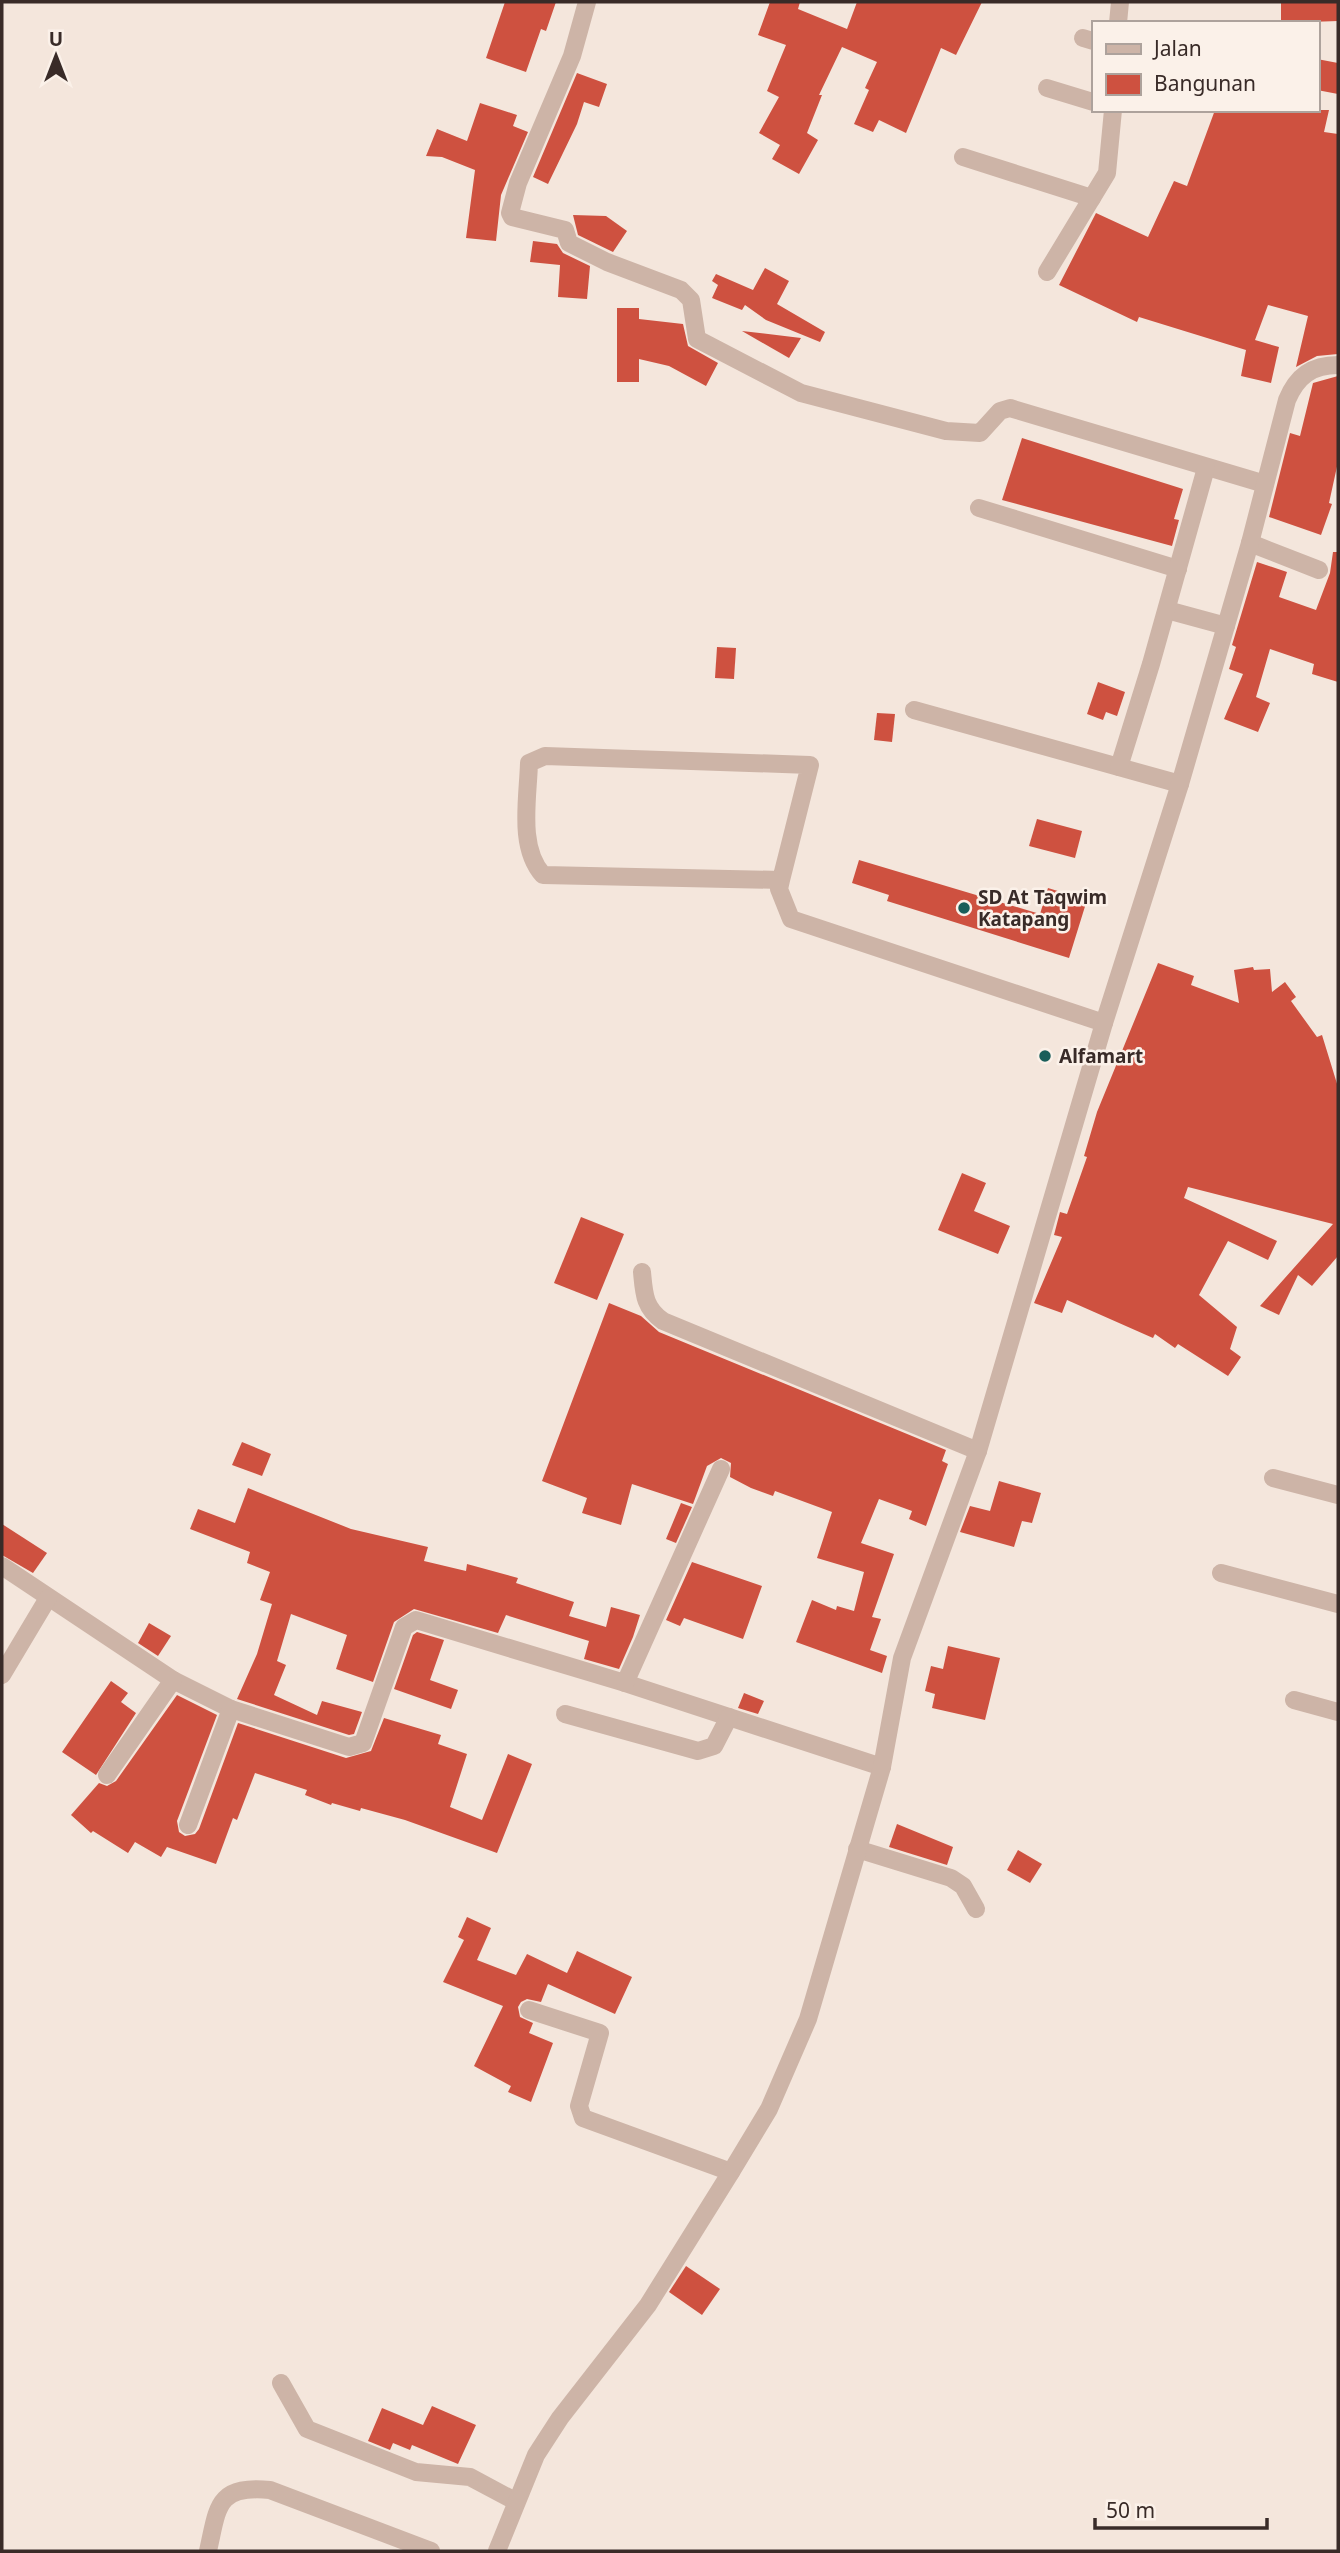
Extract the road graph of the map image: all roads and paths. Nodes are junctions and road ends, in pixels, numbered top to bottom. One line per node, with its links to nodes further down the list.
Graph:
1 (587, 2): 11 (street)
2 (1120, 2): 3 (street)
3 (1118, 21)
4 (1047, 88): 5 (street)
5 (1092, 102)
6 (1113, 112): 8 (street)
7 (963, 157): 8 (street)
8 (1092, 198): 9 (street)
9 (1047, 272)
10 (1338, 365): 12 (street)
11 (1206, 468): 12 (street); 15 (street)
12 (1265, 484): 14 (street)
13 (979, 508): 15 (street)
14 (1250, 544): 16 (street); 18 (street)
15 (1178, 569): 17 (street)
16 (1319, 570)
17 (1167, 610): 18 (street); 20 (street)
18 (1226, 626): 21 (street)
19 (914, 709): 20 (street)
20 (1119, 766): 21 (street)
21 (1180, 784): 23 (street)
22 (781, 880): 22 (street); 23 (street)
23 (1104, 1023): 25 (street)
24 (642, 1272): 25 (street)
25 (978, 1451): 41 (street)
26 (721, 1469): 35 (street)
27 (1273, 1478): 28 (street)
28 (1338, 1495)
29 (2, 1566): 31 (street)
30 (1221, 1573): 32 (street)
31 (48, 1598): 33 (street); 34 (street)
32 (1338, 1604)
33 (2, 1675)
34 (173, 1680): 37 (street); 42 (street)
35 (625, 1683): 37 (street); 40 (street)
36 (1294, 1700): 38 (street)
37 (231, 1709): 43 (street)
38 (1338, 1712)
39 (565, 1714): 40 (street)
40 (729, 1717): 41 (street)
41 (882, 1767): 44 (street)
42 (107, 1775)
43 (188, 1825)
44 (857, 1849): 45 (street); 47 (street)
45 (976, 1909)
46 (529, 2010): 47 (street)
47 (731, 2172): 49 (street)
48 (281, 2383): 49 (street)
49 (514, 2501): 52 (street)
50 (208, 2551): 51 (street)
51 (431, 2551)
52 (497, 2551)

